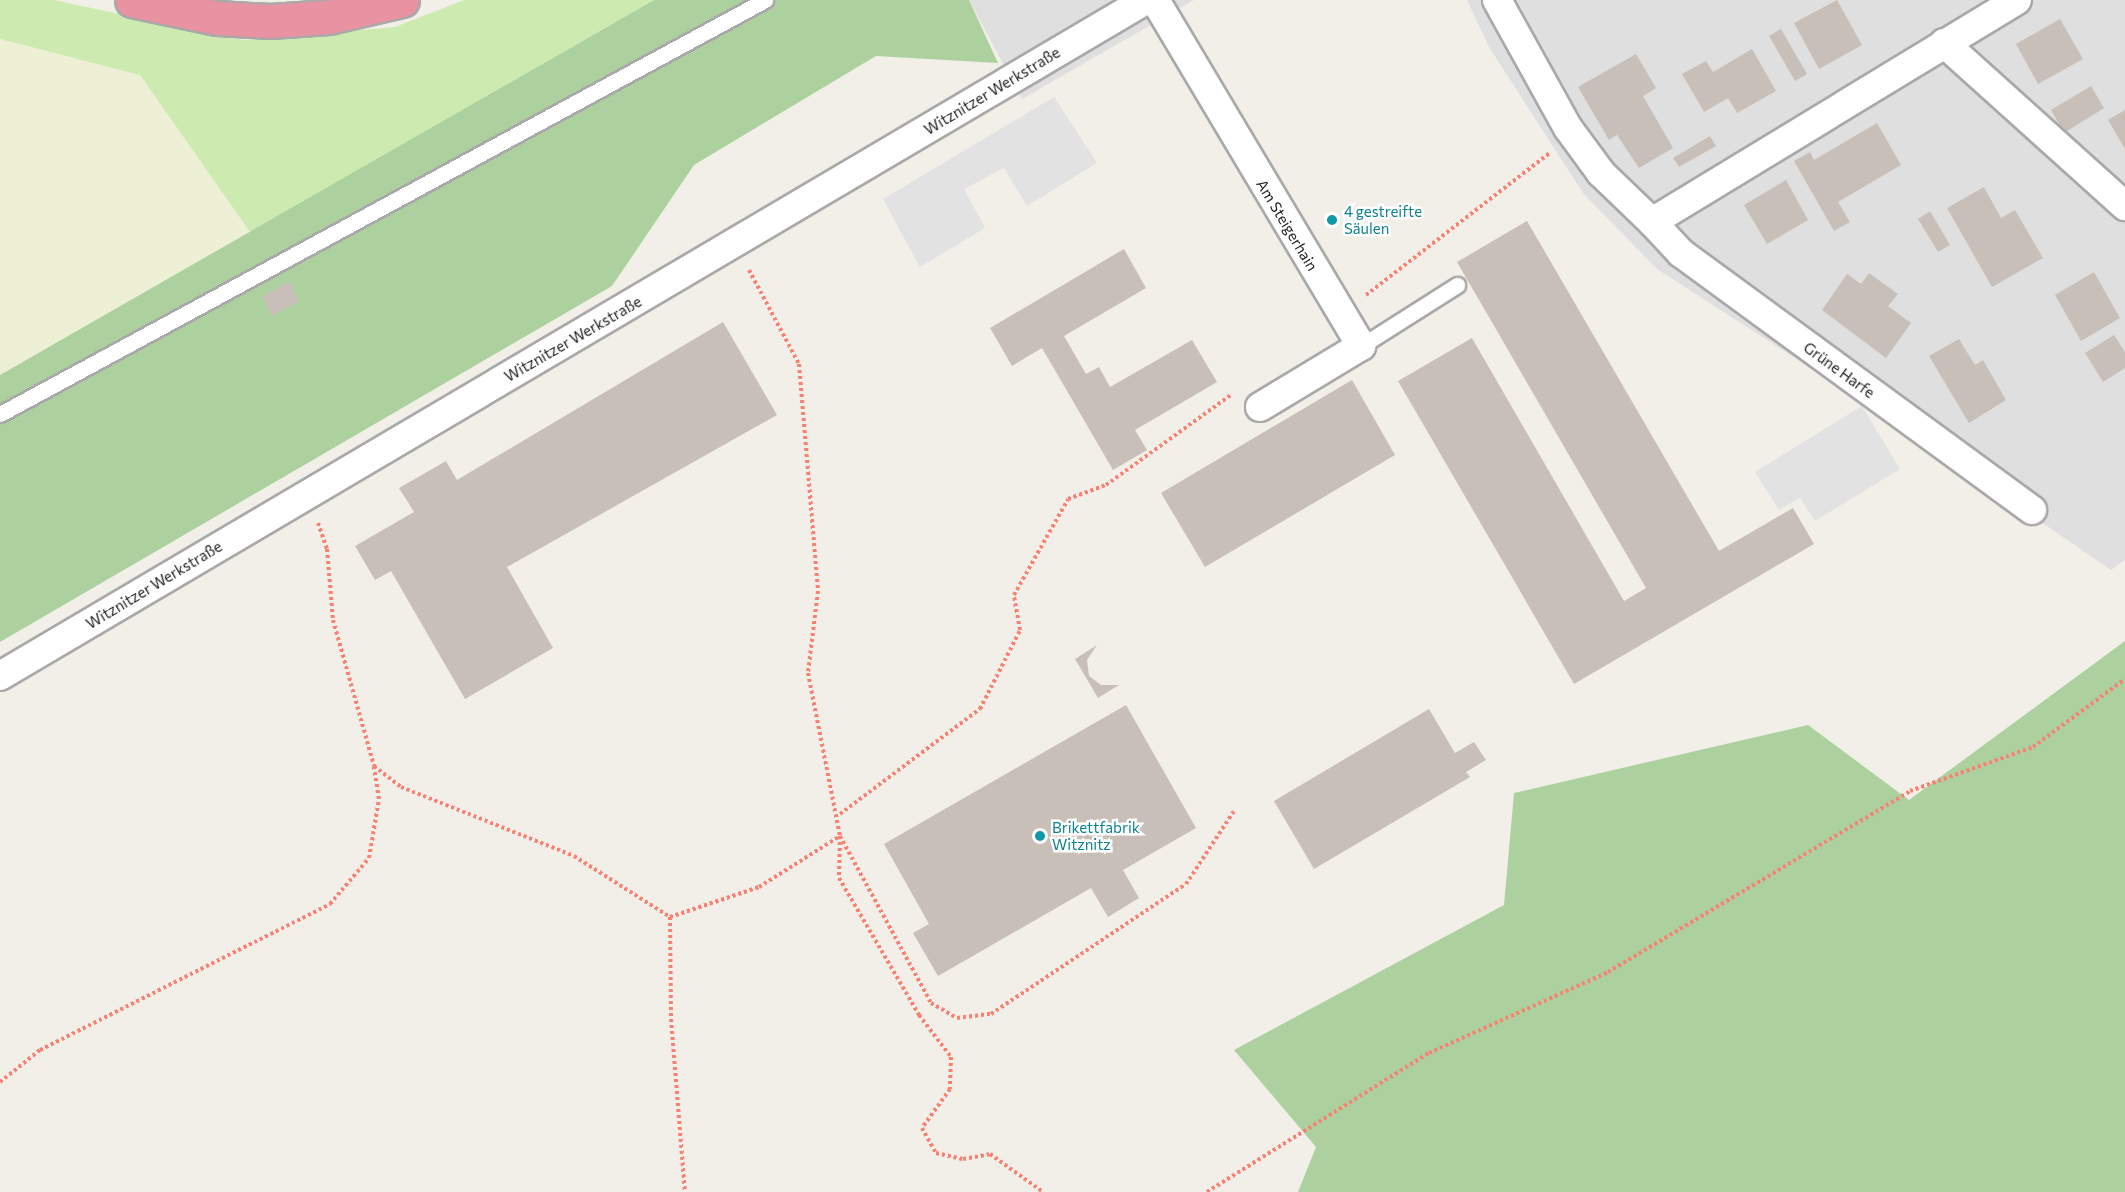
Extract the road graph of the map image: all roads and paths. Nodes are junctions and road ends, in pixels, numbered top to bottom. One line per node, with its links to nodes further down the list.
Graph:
1 (132, 0): 2 (highway)
2 (402, 0)
3 (765, 0): 18 (lane)
4 (1146, 0): 12 (street, Witznitzer Werkstraße)
5 (1155, 0): 14 (street, Am Steigerhain)
6 (1497, 0): 11 (street, Grüne Harfe)
7 (2017, 0): 8 (street)
8 (1944, 43): 10 (street); 11 (street)
9 (1555, 149): 14 (path)
10 (2125, 206)
11 (1652, 222): 20 (street, Grüne Harfe)
12 (736, 244): 19 (street, Witznitzer Werkstraße); 25 (path)
13 (1457, 285): 15 (lane)
14 (1341, 314): 15 (street, Am Steigerhain)
15 (1361, 346): 17 (street)
16 (1238, 389): 25 (path)
17 (1260, 407)
18 (0, 414)
19 (308, 494): 21 (street, Witznitzer Werkstraße); 23 (path)
20 (2032, 510)
21 (0, 676)
22 (2125, 679): 31 (path)
23 (374, 766): 27 (path); 28 (path)
24 (1234, 811): 26 (path)
25 (840, 814): 26 (path)
26 (840, 836): 27 (path); 30 (path)
27 (670, 917): 29 (path)
28 (0, 1082)
29 (685, 1192)
30 (1043, 1192)
31 (1207, 1192)

